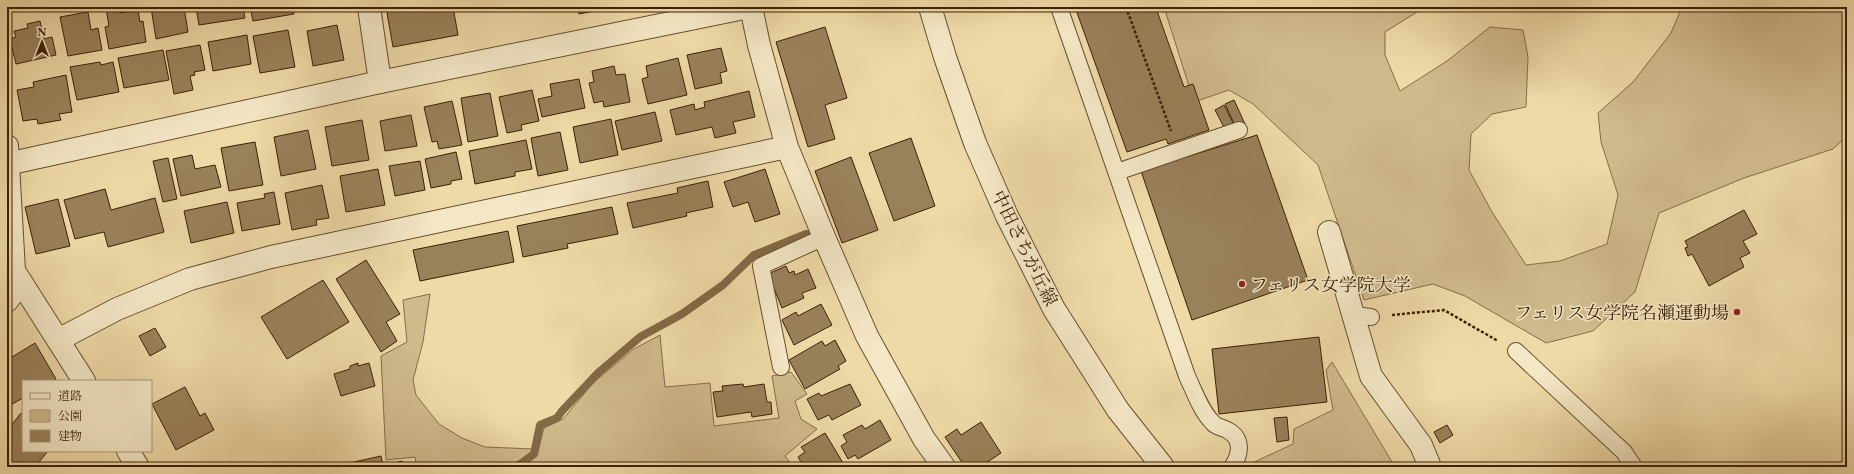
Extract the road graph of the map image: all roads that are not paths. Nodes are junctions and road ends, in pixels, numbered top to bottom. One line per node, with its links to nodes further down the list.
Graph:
1 (369, 7): 5 (street)
2 (750, 7): 5 (street); 7 (street)
3 (930, 7): 21 (street, 中田さちが丘線)
4 (1059, 7): 9 (lane)
5 (380, 82): 8 (street)
6 (1239, 130): 9 (lane)
7 (787, 147): 11 (street); 14 (street)
8 (7, 158): 12 (street)
9 (1117, 172): 22 (lane)
10 (1329, 232): 23 (street)
11 (824, 237): 16 (lane); 20 (street)
12 (21, 283): 13 (street); 14 (street)
13 (7, 301)
14 (58, 340): 17 (street)
15 (1516, 351): 24 (lane)
16 (781, 367)
17 (83, 380)
18 (129, 452): 19 (street)
19 (138, 467)
20 (944, 467)
21 (1163, 467)
22 (1232, 467)
23 (1430, 467)
24 (1634, 467)

